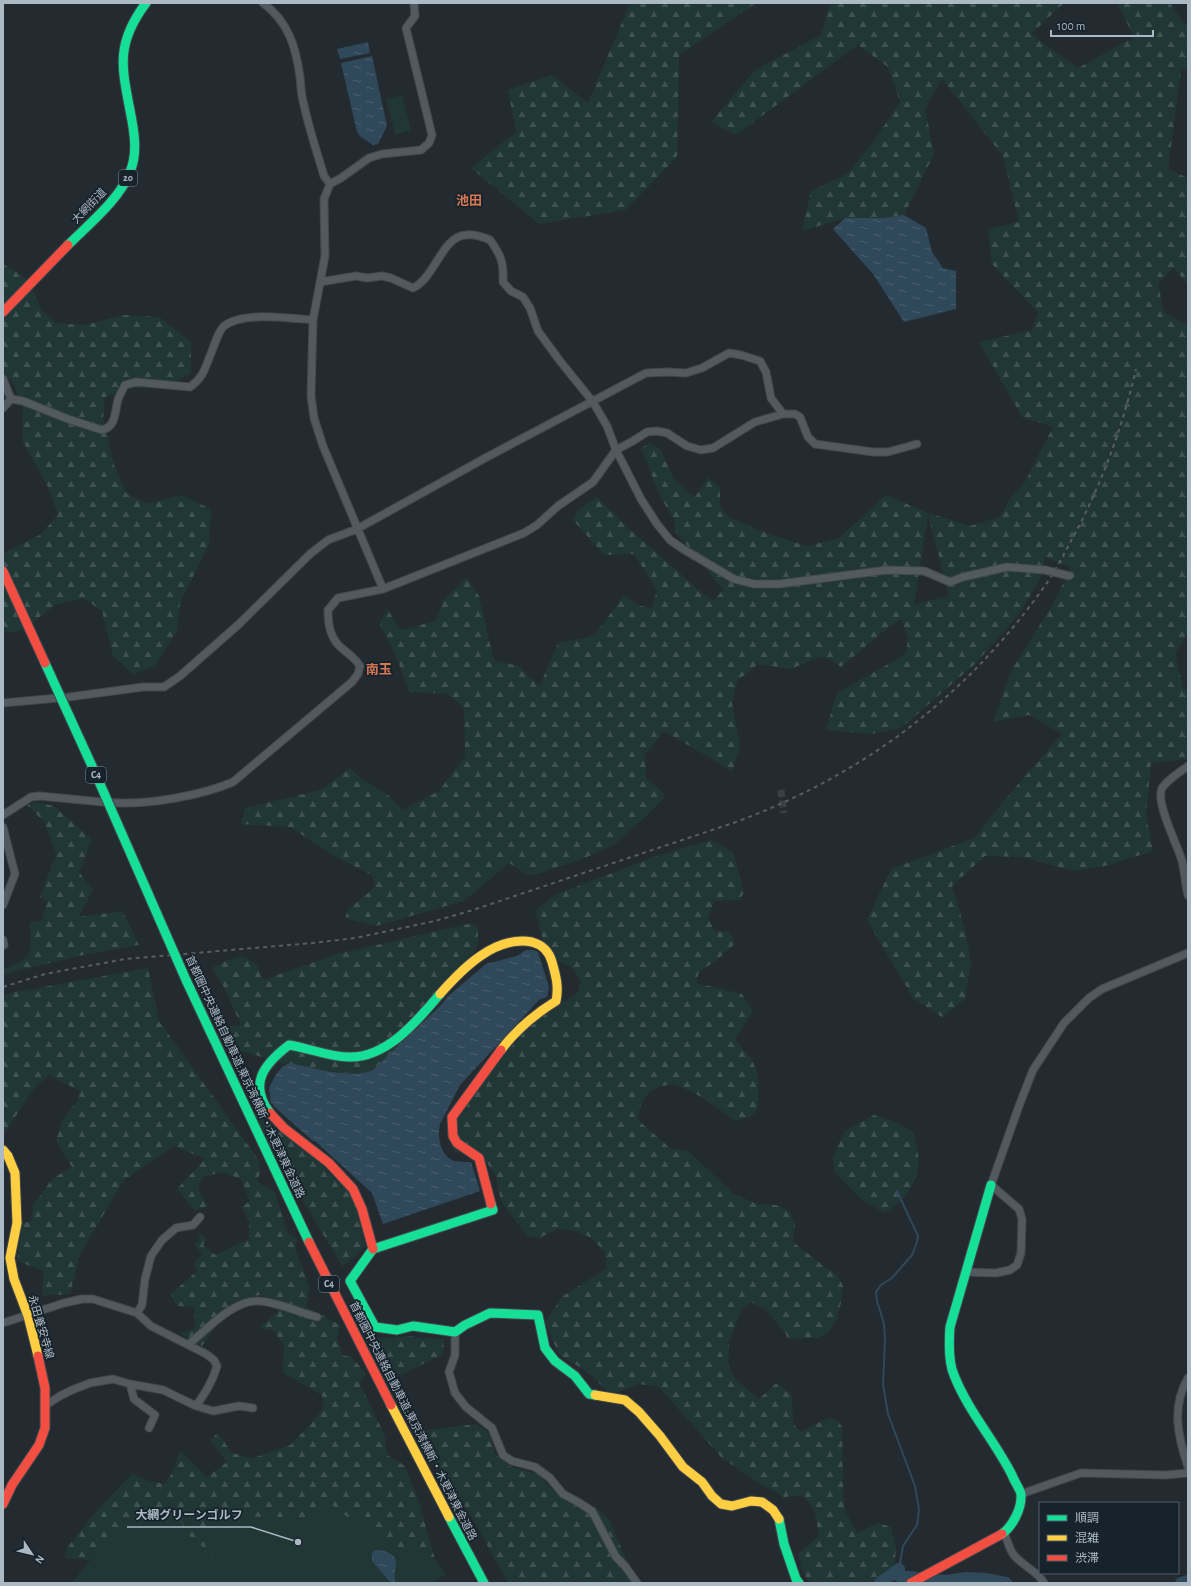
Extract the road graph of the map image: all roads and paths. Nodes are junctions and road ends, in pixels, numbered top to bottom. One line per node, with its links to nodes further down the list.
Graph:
1 (146, 3): 6 (main road, 大網街道 / 20)
2 (263, 3): 4 (street)
3 (414, 3): 4 (street)
4 (330, 184): 5 (street)
5 (320, 282): 7 (street); 10 (street)
6 (3, 312)
7 (313, 320): 9 (street); 15 (street)
8 (3, 379): 9 (street)
9 (11, 399): 11 (street)
10 (593, 402): 12 (street); 14 (street); 15 (street)
11 (3, 408)
12 (783, 414): 13 (street); 14 (street)
13 (917, 444)
14 (616, 450): 17 (street, bridge); 18 (street)
15 (357, 529): 18 (street); 19 (street)
16 (3, 571): 48 (main road, 首都圏中央連絡自動車道;東京湾横断・木更津東金道路 / C4, bridge)
17 (1070, 576)
18 (383, 589): 21 (street)
19 (3, 703)
20 (1188, 766): 23 (street)
21 (3, 815)
22 (3, 827): 24 (street)
23 (1188, 895)
24 (3, 905)
25 (1188, 953): 27 (street)
26 (3, 1150): 32 (main road, 永田養安寺線)
27 (991, 1185): 30 (main road); 30 (street)
28 (200, 1217): 31 (street)
29 (374, 1249): 29 (main road); 35 (main road)
30 (966, 1272): 45 (main road)
31 (137, 1313): 32 (street); 36 (street)
32 (28, 1316): 34 (street); 39 (main road, 永田養安寺線)
33 (317, 1318): 36 (street)
34 (3, 1324)
35 (456, 1332): 49 (street); 50 (main road)
36 (189, 1344): 40 (street)
37 (1188, 1378): 43 (street)
38 (130, 1384): 39 (street); 40 (street); 42 (street)
39 (46, 1405): 46 (main road, 永田養安寺線)
40 (196, 1406): 41 (street)
41 (253, 1408)
42 (149, 1428)
43 (1188, 1467)
44 (1188, 1473): 45 (street)
45 (1021, 1494): 47 (main road)
46 (3, 1504)
47 (1004, 1533): 51 (main road); 52 (street)
48 (484, 1583)
49 (637, 1583)
50 (799, 1583)
51 (911, 1583)
52 (1044, 1583)

